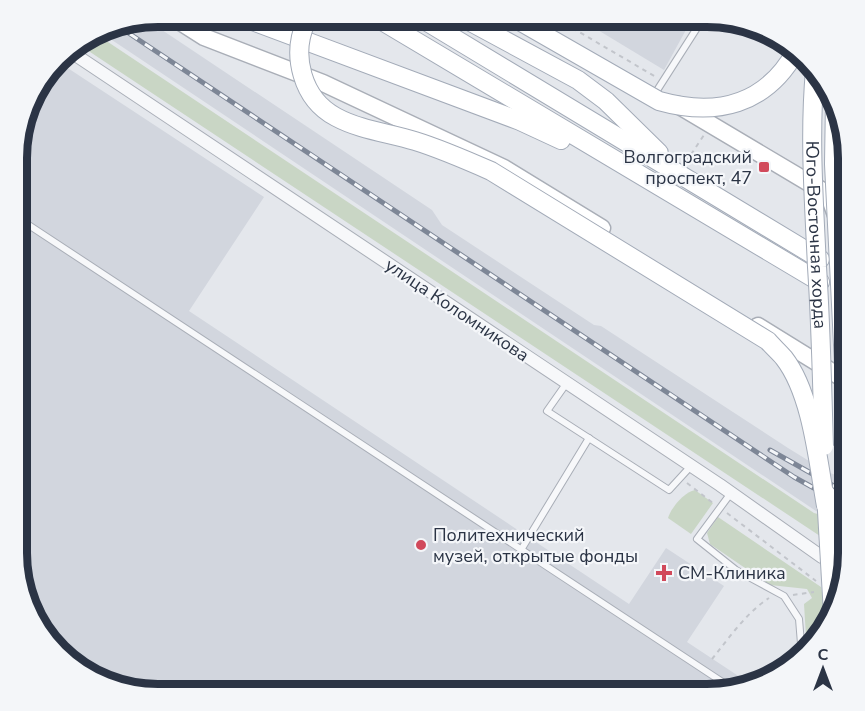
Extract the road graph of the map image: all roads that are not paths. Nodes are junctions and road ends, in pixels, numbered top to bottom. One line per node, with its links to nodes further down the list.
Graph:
1 (188, 27): 22 (main road)
2 (268, 27): 15 (main road)
3 (304, 27): 27 (main road, bridge)
4 (392, 27): 15 (main road)
5 (436, 27): 16 (main road)
6 (480, 27): 16 (main road)
7 (530, 27): 11 (main road, bridge)
8 (534, 27): 13 (main road)
9 (698, 27): 13 (lane)
10 (77, 56): 23 (street, улица Коломникова)
11 (791, 59)
12 (814, 82): 27 (main road, Юго-Восточная хорда, bridge)
13 (656, 92): 20 (main road)
14 (835, 131): 18 (main road, Юго-Восточная хорда, bridge)
15 (631, 170): 21 (main road)
16 (708, 192): 19 (main road)
17 (27, 224): 28 (lane)
18 (838, 249)
19 (838, 271)
20 (838, 273)
21 (838, 293)
22 (838, 376)
23 (566, 384): 24 (lane); 25 (street, улица Коломникова)
24 (589, 438): 25 (lane); 28 (lane)
25 (691, 466): 26 (street, улица Коломникова)
26 (731, 493): 29 (street, улица Коломникова); 31 (lane)
27 (826, 506): 30 (main road, Юго-Восточная хорда, bridge)
28 (521, 550): 32 (lane)
29 (837, 564)
30 (832, 592)
31 (801, 639)
32 (724, 683)

